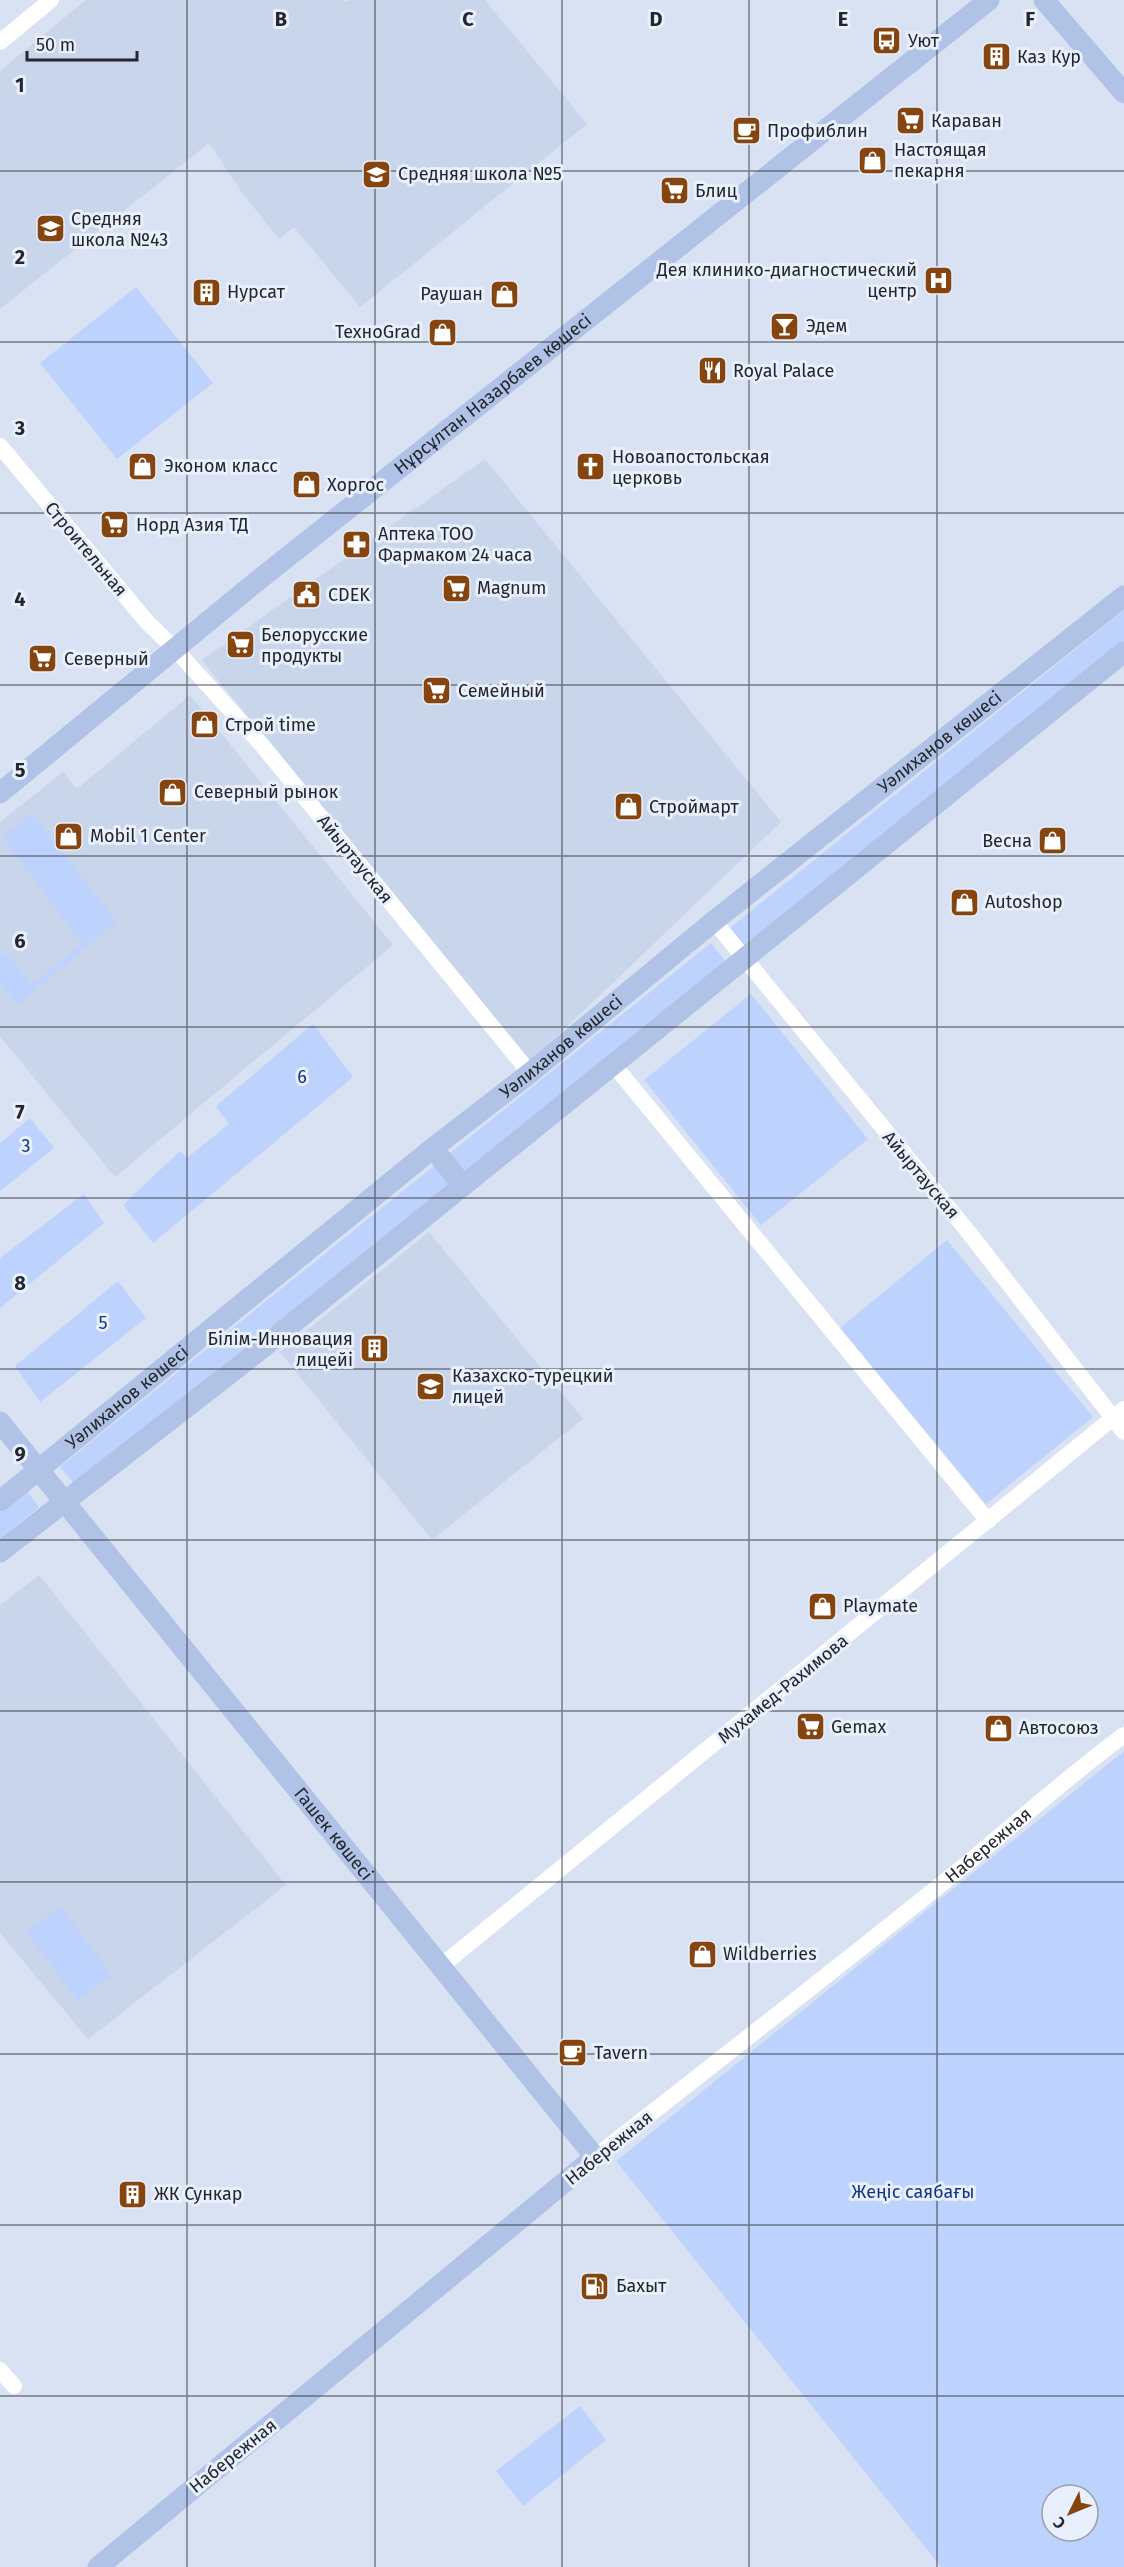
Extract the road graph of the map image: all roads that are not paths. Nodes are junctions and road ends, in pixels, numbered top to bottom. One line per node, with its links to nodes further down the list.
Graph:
1 (51, 0): 4 (street)
2 (989, 0): 8 (main road, Нұрсұлтан Назарбаев көшесі)
3 (1044, 0): 5 (main road)
4 (0, 42)
5 (1124, 93)
6 (0, 446): 8 (street, Строительная)
7 (1124, 596): 11 (main road, Уәлиханов көшесі)
8 (175, 649): 10 (main road, Нұрсұлтан Назарбаев көшесі); 14 (street, Айыртауская)
9 (1124, 652): 12 (main road)
10 (0, 793)
11 (714, 921): 12 (street, Айыртауская); 14 (main road, Уәлиханов көшесі)
12 (744, 959): 13 (main road); 17 (street, Айыртауская)
13 (613, 1064): 16 (main road); 23 (street)
14 (530, 1073): 15 (main road, Уәлиханов көшесі)
15 (433, 1148): 16 (main road); 20 (main road, Уәлиханов көшесі)
16 (463, 1186): 22 (main road)
17 (1118, 1414): 19 (street, Айыртауская); 23 (street, Мухамед-Рахимова)
18 (0, 1422): 20 (main road, Гашек көшесі)
19 (1124, 1432)
20 (38, 1469): 21 (main road, Уәлиханов көшесі); 22 (main road, Гашек көшесі)
21 (0, 1501)
22 (67, 1506): 24 (main road); 26 (main road, Гашек көшесі)
23 (988, 1521): 26 (street, Мухамед-Рахимова)
24 (0, 1552)
25 (1124, 1735): 27 (street, Набережная)
26 (440, 1967): 27 (main road, Гашек көшесі)
27 (595, 2157): 30 (main road, Набережная)
28 (0, 2370): 29 (street)
29 (14, 2386)
30 (98, 2567)

